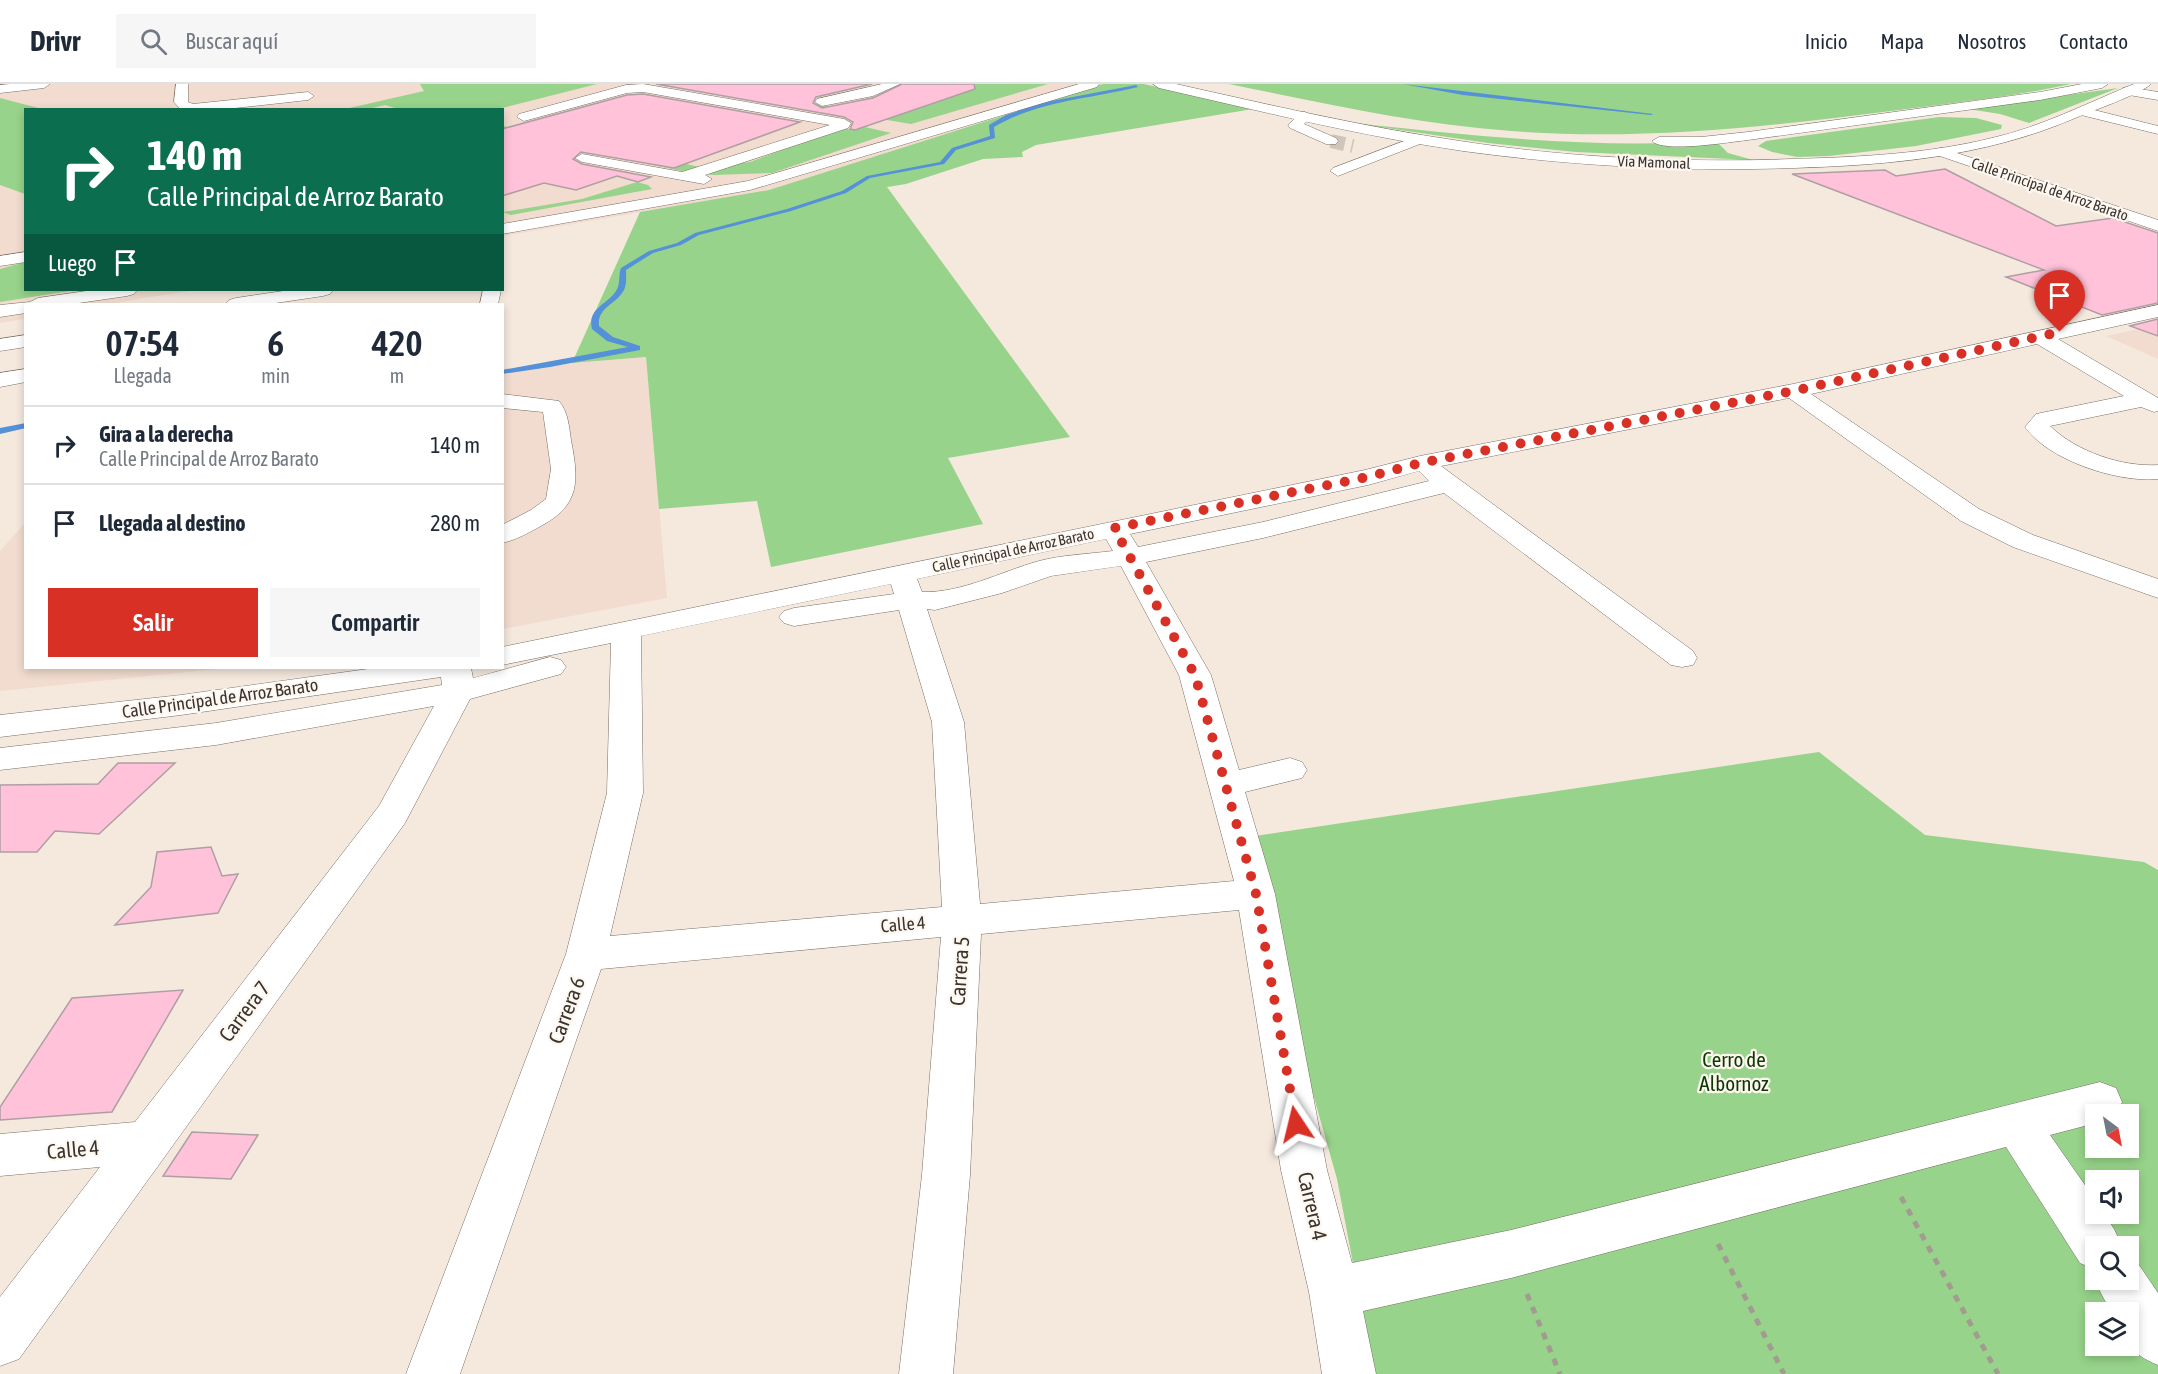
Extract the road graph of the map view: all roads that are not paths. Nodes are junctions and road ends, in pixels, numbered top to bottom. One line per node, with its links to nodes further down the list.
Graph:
1 (44, 84): 10 (street)
2 (182, 84): 12 (street)
3 (894, 84): 14 (street)
4 (1065, 84): 21 (street)
5 (1159, 84): 17 (street, Vía Mamonal)
6 (1188, 84): 25 (street)
7 (2102, 84): 16 (street, Vía Mamonal)
8 (2145, 84): 11 (street, Vía Mamonal)
9 (1085, 85): 22 (street)
10 (0, 89)
11 (2128, 91): 13 (street); 15 (street, Vía Mamonal)
12 (308, 96)
13 (2158, 96)
14 (868, 106)
15 (2082, 111): 20 (street); 30 (street, Vía Mamonal)
16 (1927, 112): 19 (street); 23 (street, Vía Mamonal)
17 (1305, 116): 24 (street, Vía Mamonal); 26 (street)
18 (524, 117): 34 (street)
19 (1986, 117)
20 (2158, 130)
21 (906, 131): 22 (street); 35 (street)
22 (924, 134): 35 (street)
23 (1748, 136): 27 (street, Vía Mamonal); 32 (street)
24 (1420, 139): 29 (street); 32 (street, Vía Mamonal)
25 (1516, 139)
26 (1331, 141)
27 (1647, 142)
28 (1363, 146): 29 (street)
29 (1403, 147): 33 (street)
30 (1942, 152): 32 (street, Vía Mamonal); 38 (street, Calle Principal de Arroz Barato)
31 (582, 158): 34 (street)
32 (1798, 163)
33 (1338, 171)
34 (682, 177): 35 (street)
35 (743, 184): 36 (street)
36 (551, 217): 37 (street); 39 (street)
37 (504, 223)
38 (2158, 225)
39 (504, 229)
40 (24, 256): 41 (street)
41 (0, 261)
42 (121, 291): 44 (street)
43 (317, 291): 45 (street)
44 (44, 303)
45 (242, 303)
46 (24, 307): 47 (street)
47 (0, 311)
48 (2158, 311): 49 (street, Calle Principal de Arroz Barato)
49 (2040, 337): 54 (street, Calle Principal de Arroz Barato); 56 (street)
50 (24, 341): 51 (street)
51 (0, 345)
52 (24, 375): 53 (street)
53 (0, 380)
54 (1793, 391): 57 (street, Calle Principal de Arroz Barato); 63 (street)
55 (504, 401): 60 (street)
56 (2151, 403): 58 (street)
57 (1420, 463): 59 (street); 61 (street, Calle Principal de Arroz Barato)
58 (2158, 472)
59 (1449, 484): 61 (street); 66 (street)
60 (504, 534)
61 (1122, 542): 62 (street); 71 (street, Carrera 4)
62 (906, 586): 64 (street); 73 (street, Carrera 5)
63 (2158, 589)
64 (626, 641): 65 (street); 67 (street); 74 (street, Carrera 6)
65 (504, 656)
66 (1682, 658)
67 (452, 676): 68 (street, Calle Principal de Arroz Barato); 69 (street); 77 (street, Carrera 7)
68 (0, 726)
69 (0, 759)
70 (1290, 770): 71 (street)
71 (1226, 785): 72 (street, Carrera 4)
72 (1256, 894): 73 (street, Calle 4); 81 (street, Carrera 4)
73 (962, 919): 74 (street, Calle 4); 85 (street, Carrera 5)
74 (586, 954): 84 (street, Carrera 6)
75 (2100, 1102): 76 (street)
76 (2016, 1124): 79 (street); 81 (street)
77 (146, 1142): 78 (street, Calle 4); 83 (street, Carrera 7)
78 (0, 1155)
79 (2090, 1236)
80 (2126, 1290): 82 (street)
81 (1334, 1292): 86 (street, Carrera 4)
82 (2158, 1339)
83 (0, 1340)
84 (433, 1374)
85 (926, 1374)
86 (1349, 1374)

